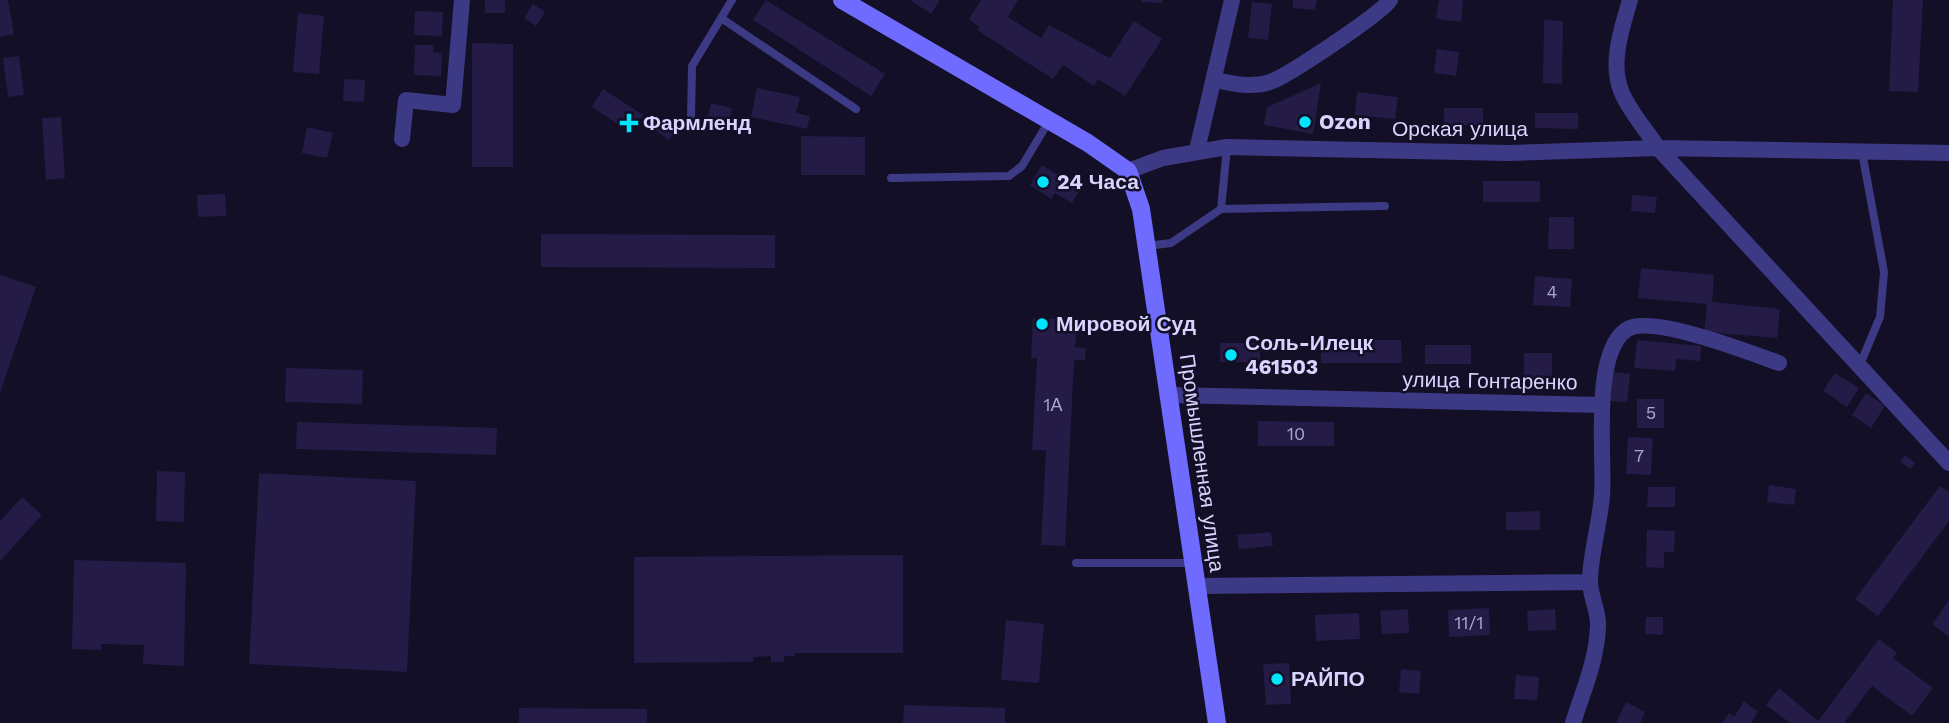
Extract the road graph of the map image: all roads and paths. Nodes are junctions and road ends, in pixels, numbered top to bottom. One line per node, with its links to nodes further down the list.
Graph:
1 (462, 0): 12 (street)
2 (732, 0): 7 (lane)
3 (842, 0): 11 (street)
4 (1232, 0): 8 (street)
5 (1390, 0): 8 (street)
6 (1630, 0): 14 (street)
7 (722, 18): 9 (lane); 10 (lane)
8 (1216, 80): 15 (street)
9 (856, 109)
10 (691, 118)
11 (1049, 121): 18 (street); 19 (lane)
12 (402, 139)
13 (1227, 147): 14 (street, Орская улица); 15 (street, Орская улица); 21 (lane)
14 (1658, 148): 16 (street, Орская улица); 24 (street)
15 (1198, 150): 18 (street, Орская улица)
16 (1862, 152): 17 (street, Орская улица); 24 (lane)
17 (1949, 153)
18 (1128, 171): 22 (street, Промышленная улица)
19 (891, 178)
20 (1385, 206): 21 (lane)
21 (1221, 209): 22 (lane)
22 (1147, 246): 25 (street, Промышленная улица)
23 (1779, 363): 26 (street, улица Гонтаренко)
24 (1859, 367): 27 (street)
25 (1170, 394): 26 (street, улица Гонтаренко); 29 (street, Промышленная улица)
26 (1601, 405): 30 (street, улица Гонтаренко)
27 (1949, 463)
28 (1076, 563): 29 (lane)
29 (1195, 563): 31 (street, Промышленная улица)
30 (1590, 582): 31 (street); 33 (street, улица Гонтаренко)
31 (1197, 586): 32 (street, Промышленная улица)
32 (1217, 723)
33 (1573, 723)

